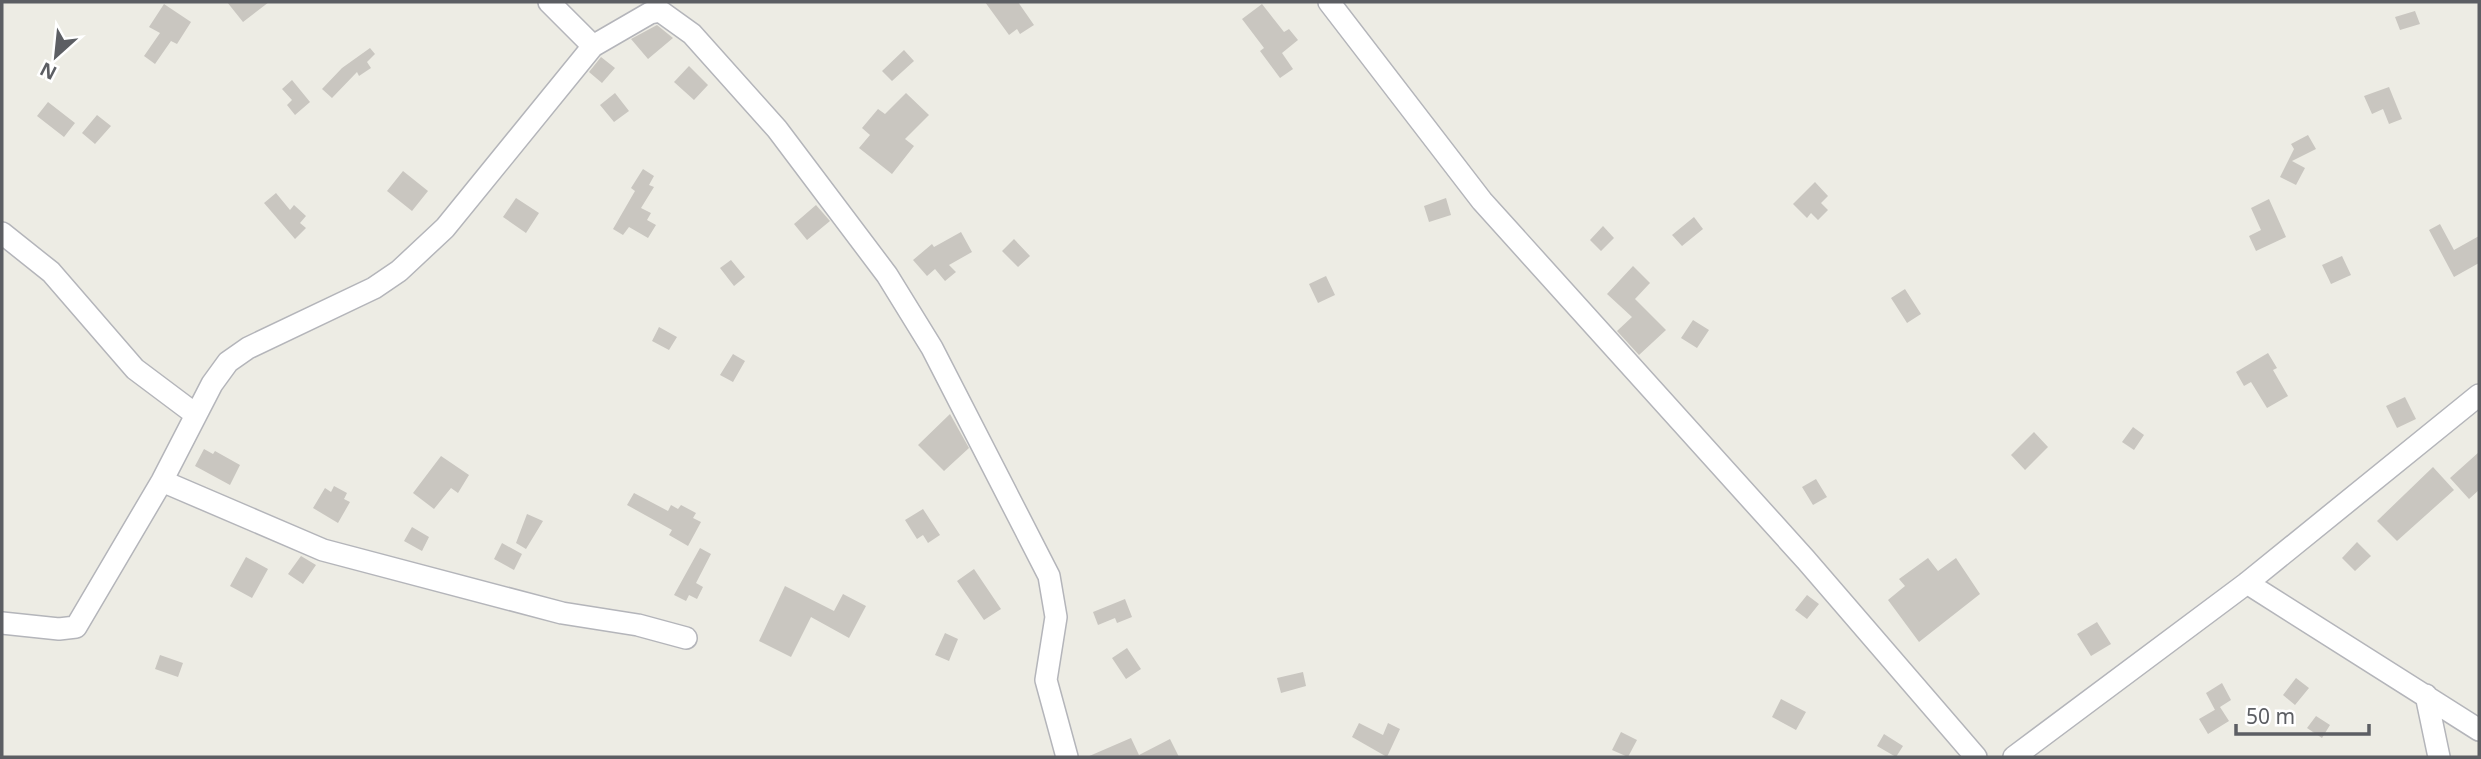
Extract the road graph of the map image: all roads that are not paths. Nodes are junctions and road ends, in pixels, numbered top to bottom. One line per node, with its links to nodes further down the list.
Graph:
1 (549, 2): 3 (street)
2 (1329, 2): 14 (street)
3 (593, 46): 6 (street); 13 (street)
4 (2, 233): 6 (street)
5 (2479, 396): 8 (street)
6 (195, 414): 7 (street)
7 (162, 481): 9 (street); 10 (street)
8 (2247, 583): 11 (street); 15 (street)
9 (2, 622)
10 (686, 638)
11 (2426, 695): 12 (street); 16 (street)
12 (2479, 730)
13 (1067, 757)
14 (1976, 757)
15 (2014, 757)
16 (2439, 757)

